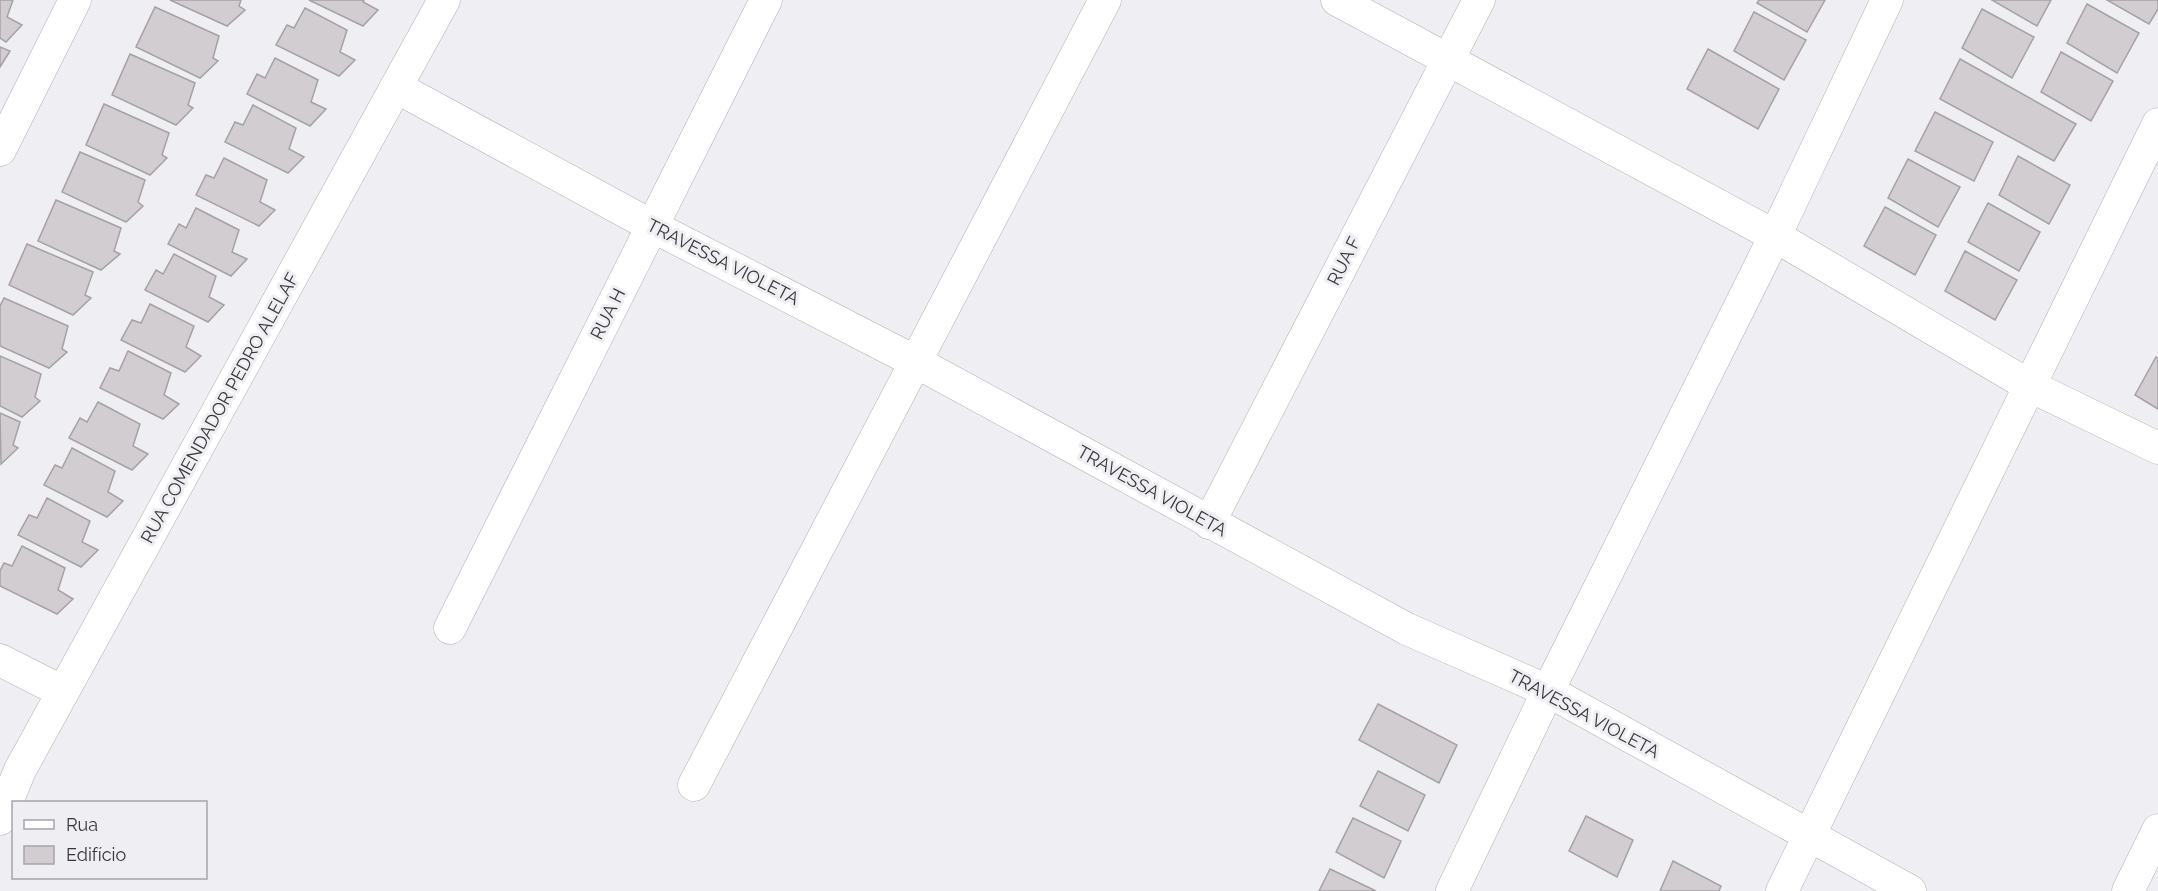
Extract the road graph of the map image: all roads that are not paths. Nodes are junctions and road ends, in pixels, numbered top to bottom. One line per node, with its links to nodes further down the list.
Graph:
1 (75, 0): 11 (street)
2 (444, 0): 9 (street, RUA COMENDADOR PEDRO ALELAF)
3 (766, 0): 12 (street, RUA H)
4 (1105, 0): 14 (street)
5 (1337, 0): 8 (street)
6 (1479, 0): 8 (street, RUA F)
7 (1887, 0): 13 (street)
8 (1448, 60): 13 (street); 17 (street, RUA F)
9 (396, 87): 12 (street, TRAVESSA VIOLETA); 21 (street, RUA COMENDADOR PEDRO ALELAF)
10 (2158, 124): 15 (street)
11 (0, 150)
12 (652, 226): 14 (street, TRAVESSA VIOLETA); 18 (street, RUA H)
13 (1775, 236): 15 (street); 20 (street)
14 (916, 362): 17 (street, TRAVESSA VIOLETA); 22 (street)
15 (2030, 386): 16 (street); 25 (street)
16 (2158, 448)
17 (1209, 523): 20 (street, TRAVESSA VIOLETA)
18 (450, 628)
19 (0, 660): 21 (street)
20 (1548, 691): 25 (street, TRAVESSA VIOLETA); 26 (street)
21 (63, 692): 23 (street, RUA COMENDADOR PEDRO ALELAF)
22 (694, 785)
23 (0, 819)
24 (2158, 830): 29 (street)
25 (1808, 836): 27 (street); 28 (street, TRAVESSA VIOLETA)
26 (1452, 891)
27 (1782, 891)
28 (1910, 891)
29 (2128, 891)

